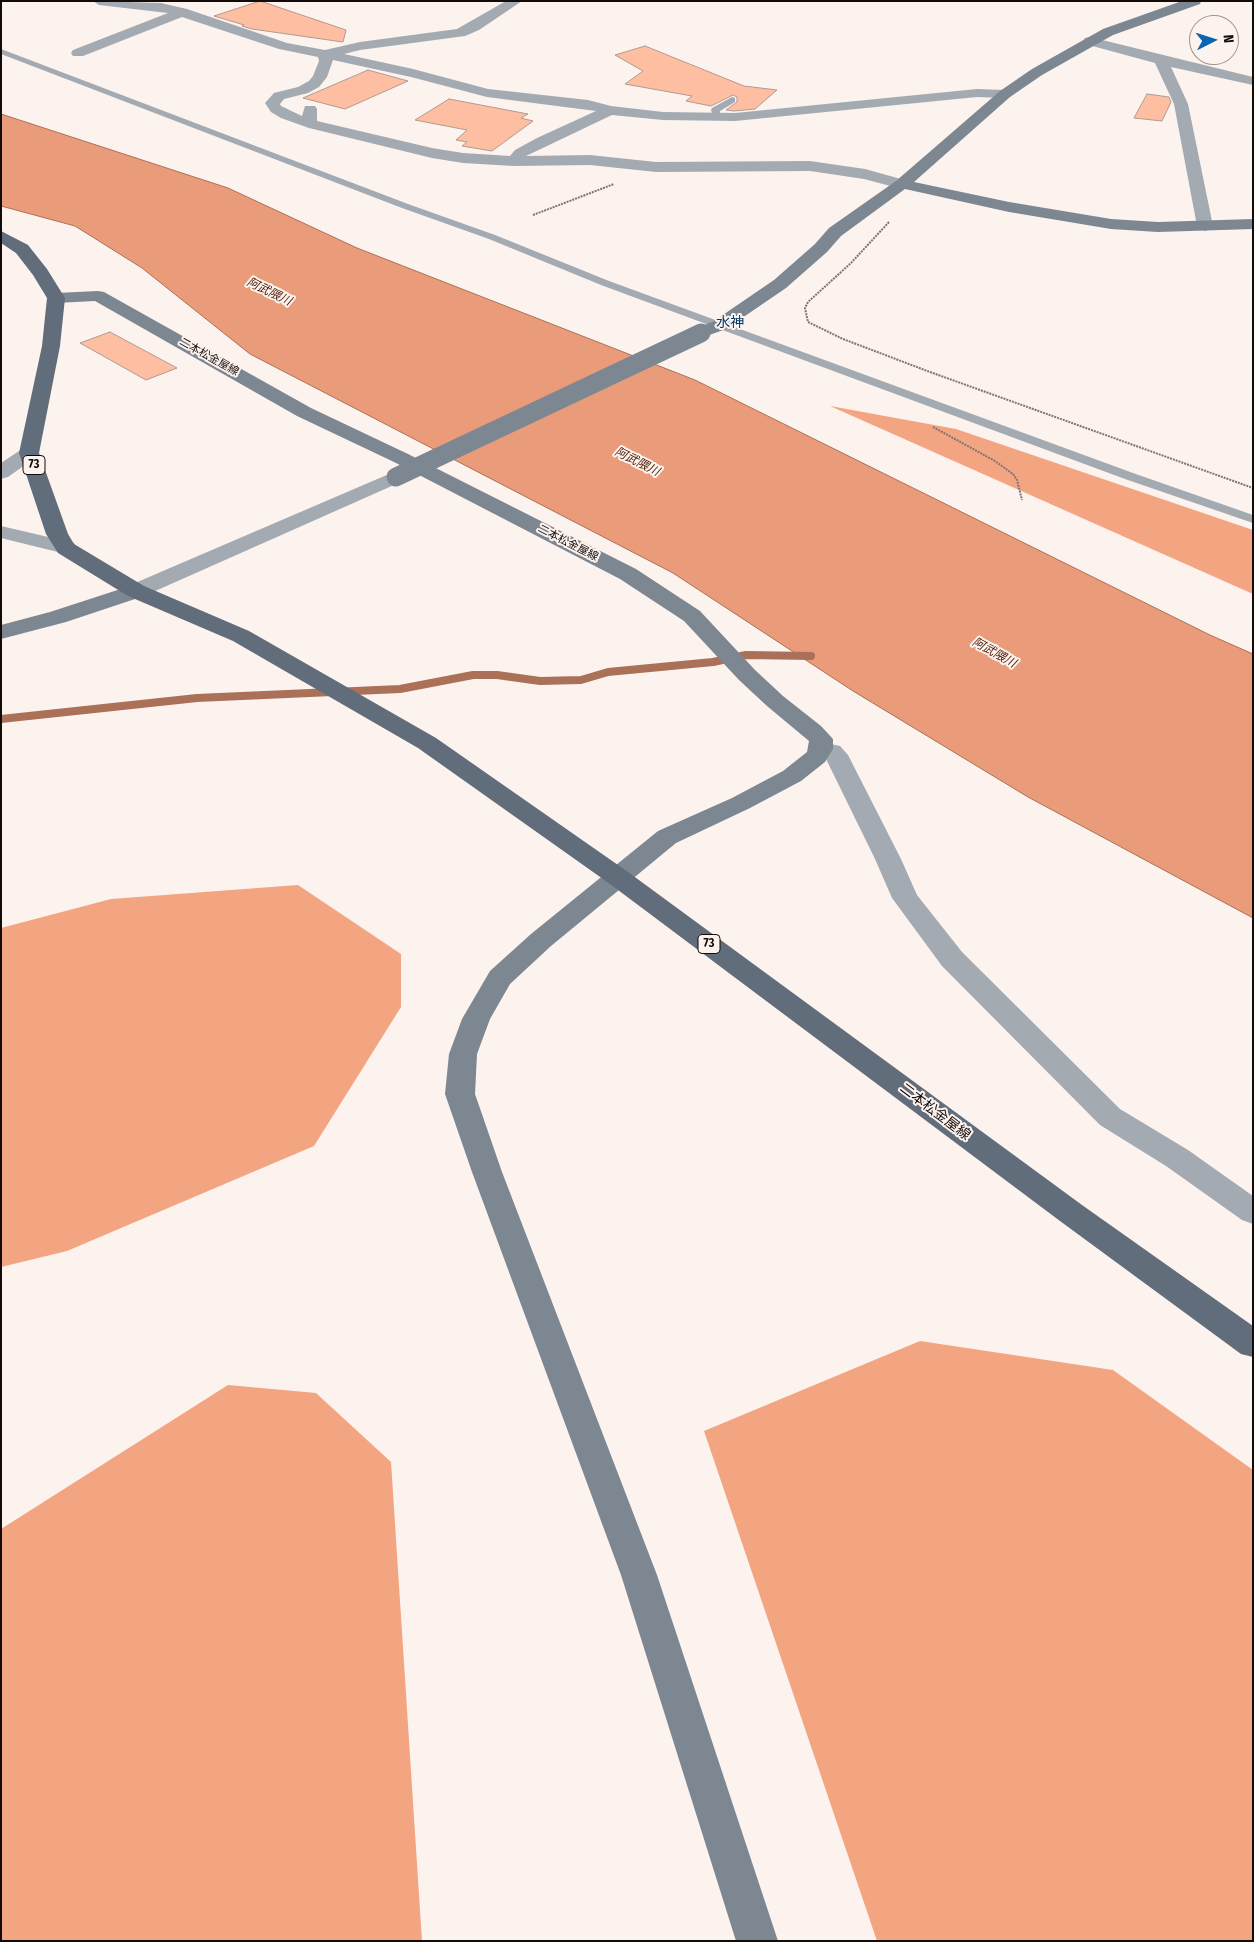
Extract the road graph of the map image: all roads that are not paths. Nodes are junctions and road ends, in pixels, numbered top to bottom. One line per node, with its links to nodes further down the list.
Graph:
1 (99, 1): 4 (street)
2 (516, 1): 8 (street)
3 (1195, 1): 5 (street)
4 (182, 12): 7 (street); 8 (street)
5 (1090, 41): 9 (street); 11 (street)
6 (1, 50): 21 (lane)
7 (78, 54)
8 (324, 55): 13 (street); 15 (street)
9 (1161, 60): 10 (street); 18 (street)
10 (1253, 81)
11 (1005, 94): 14 (street); 16 (street)
12 (732, 100): 14 (lane)
13 (610, 110): 14 (street); 15 (street)
14 (717, 117)
15 (514, 161): 16 (street)
16 (902, 184): 18 (street); 21 (street)
17 (1253, 224): 18 (street)
18 (1205, 226)
19 (1, 236): 20 (main road)
20 (56, 298): 22 (main road, 73); 29 (street, 二本松金屋線)
21 (720, 325): 24 (lane); 27 (street, bridge)
22 (29, 453): 23 (street); 26 (main road, 73)
23 (1, 473)
24 (1253, 519)
25 (1, 532): 26 (street)
26 (66, 548): 27 (main road, 二本松金屋線 / 73)
27 (136, 591): 28 (street); 30 (main road, 二本松金屋線 / 73)
28 (1, 632)
29 (821, 749): 30 (street); 31 (street)
30 (619, 878): 32 (main road, 二本松金屋線 / 73); 33 (street)
31 (1253, 1212)
32 (1253, 1344)
33 (757, 1941)

